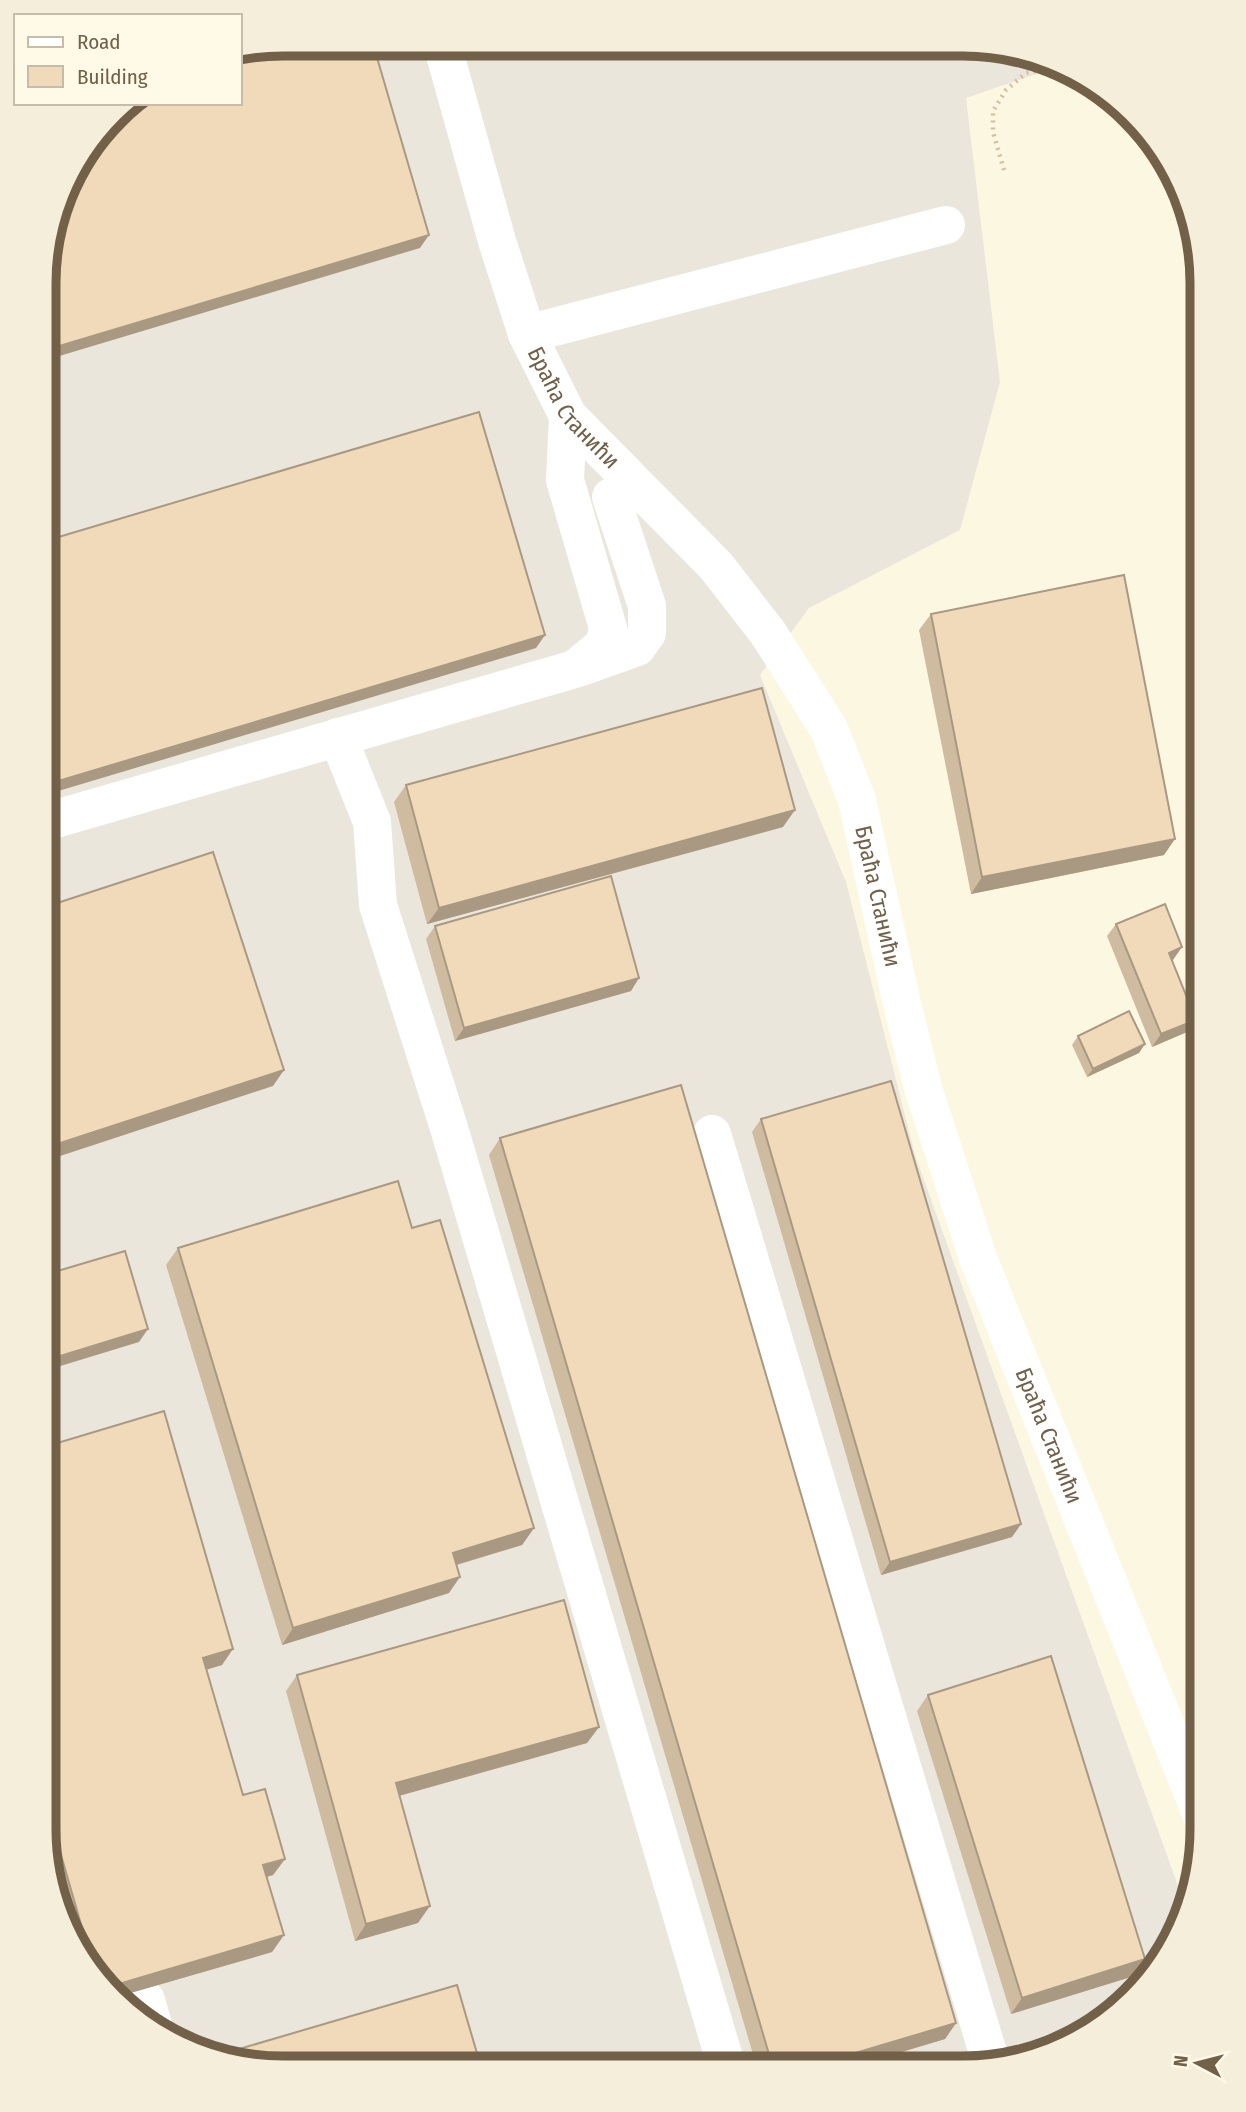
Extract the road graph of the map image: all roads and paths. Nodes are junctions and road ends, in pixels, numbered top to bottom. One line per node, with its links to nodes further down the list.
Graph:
1 (445, 56): 5 (street, Браћа Станићи)
2 (1040, 70): 3 (path)
3 (1004, 170)
4 (946, 225): 5 (street)
5 (527, 334): 6 (street, Браћа Станићи)
6 (568, 416): 8 (street); 12 (street, Браћа Станићи)
7 (611, 497): 8 (street)
8 (575, 668): 9 (street)
9 (338, 737): 10 (street); 14 (street)
10 (56, 819)
11 (712, 1134): 13 (street)
12 (1190, 1786)
13 (988, 2054)
14 (723, 2056)

